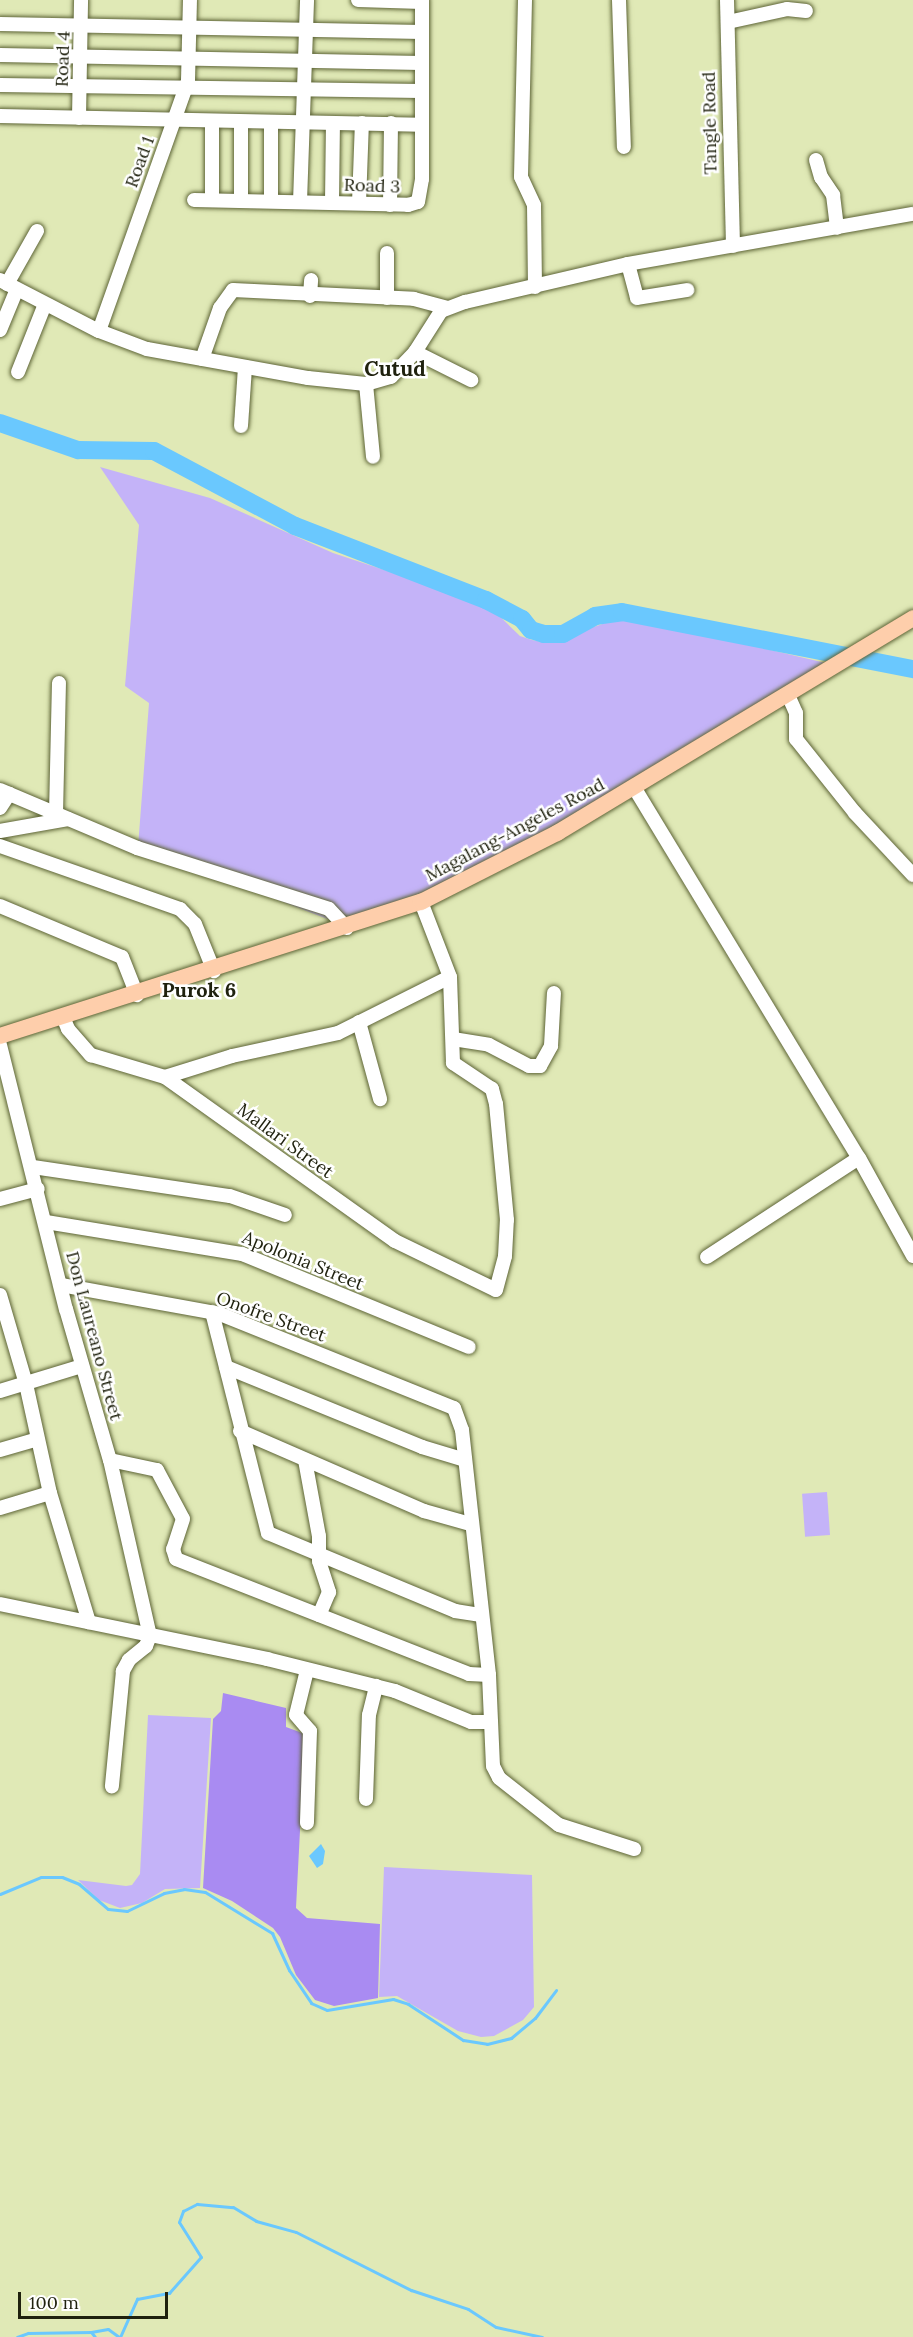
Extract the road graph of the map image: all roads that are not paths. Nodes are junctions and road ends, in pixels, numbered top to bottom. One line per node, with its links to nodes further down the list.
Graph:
1 (81, 0): 12 (street, Road 4)
2 (190, 0): 13 (street, Road 1)
3 (307, 0): 14 (street)
4 (358, 0): 8 (street)
5 (525, 0): 55 (street)
6 (619, 0): 37 (street)
7 (727, 0): 10 (street, Tangle Road)
8 (422, 1): 15 (street, Road 3)
9 (806, 11): 10 (street)
10 (728, 22): 50 (street, Tangle Road)
11 (0, 24): 12 (street)
12 (82, 25): 13 (street); 17 (street, Road 4)
13 (189, 29): 14 (street); 18 (street, Road 1)
14 (306, 30): 15 (street); 19 (street)
15 (422, 32): 20 (street, Road 3)
16 (0, 56): 17 (street)
17 (80, 58): 18 (street); 22 (street, Road 4)
18 (188, 60): 19 (street); 23 (street, Road 1)
19 (305, 60): 20 (street); 24 (street)
20 (421, 63): 25 (street, Road 3)
21 (0, 85): 22 (street)
22 (80, 87): 23 (street); 27 (street, Road 4)
23 (184, 89): 24 (street); 28 (street, Road 1)
24 (304, 90): 25 (street); 32 (street)
25 (421, 92): 36 (street, Road 3)
26 (0, 116): 27 (street)
27 (79, 118): 28 (street)
28 (175, 120): 29 (street); 62 (street, Road 1)
29 (212, 121): 30 (street); 40 (street)
30 (241, 122): 31 (street); 41 (street)
31 (271, 122): 32 (street); 42 (street)
32 (302, 122): 33 (street); 43 (street)
33 (333, 123): 34 (street); 44 (street)
34 (362, 123): 35 (street); 45 (street)
35 (391, 123): 36 (street); 46 (street)
36 (420, 125): 46 (street, Road 3)
37 (624, 147)
38 (816, 160): 48 (street)
39 (194, 200): 40 (street, Road 3)
40 (212, 200): 41 (street, Road 3)
41 (241, 200): 42 (street, Road 3)
42 (271, 201): 43 (street, Road 3)
43 (300, 202): 44 (street, Road 3)
44 (332, 202): 45 (street, Road 3)
45 (359, 203): 46 (street, Road 3)
46 (390, 205)
47 (913, 213): 48 (street)
48 (837, 228): 50 (street)
49 (37, 231): 54 (street)
50 (732, 246): 52 (street)
51 (387, 253): 58 (street)
52 (628, 264): 55 (street); 56 (street)
53 (311, 280): 57 (street)
54 (8, 284): 59 (street); 61 (street)
55 (535, 287): 60 (street)
56 (687, 290)
57 (310, 296): 58 (street); 64 (street)
58 (387, 298): 60 (street)
59 (45, 304): 62 (street); 66 (street)
60 (447, 308): 63 (street)
61 (0, 330)
62 (99, 331): 64 (street)
63 (415, 352): 67 (street); 68 (street)
64 (202, 360): 65 (street)
65 (245, 367): 68 (street); 69 (street)
66 (18, 372)
67 (471, 380)
68 (366, 384): 70 (street)
69 (241, 426)
70 (373, 457)
71 (913, 618): 73 (main road, Magalang-Angeles Road)
72 (59, 683): 77 (street)
73 (788, 694): 74 (main road, Magalang-Angeles Road); 80 (street)
74 (634, 787): 81 (main road, Magalang-Angeles Road); 95 (street)
75 (4, 792): 76 (street); 77 (street)
76 (0, 808)
77 (62, 816): 78 (street); 83 (street)
78 (0, 831)
79 (0, 846): 84 (street)
80 (913, 875)
81 (421, 902): 83 (main road, Magalang-Angeles Road); 85 (street)
82 (0, 906): 87 (street)
83 (347, 928): 84 (main road, Magalang-Angeles Road)
84 (214, 971): 87 (main road, Magalang-Angeles Road)
85 (450, 977): 89 (street); 91 (street)
86 (554, 993): 91 (street)
87 (137, 995): 88 (main road, Magalang-Angeles Road)
88 (63, 1017): 90 (main road, Magalang-Angeles Road); 93 (street, Mallari Street)
89 (359, 1022): 93 (street); 94 (street)
90 (0, 1036)
91 (453, 1039): 93 (street, Mallari Street)
92 (0, 1045): 96 (street, Don Laureano Street)
93 (165, 1077)
94 (380, 1099)
95 (859, 1158): 101 (street); 102 (street)
96 (33, 1167): 97 (street, Don Laureano Street); 99 (street)
97 (38, 1189): 98 (street); 100 (street, Don Laureano Street)
98 (0, 1199)
99 (285, 1215)
100 (46, 1222): 103 (street, Don Laureano Street); 107 (street, Apolonia Street)
101 (913, 1256)
102 (707, 1257)
103 (61, 1286): 105 (street, Onofre Street); 108 (street, Don Laureano Street)
104 (0, 1295): 106 (street)
105 (212, 1312): 109 (street); 117 (street, Onofre Street)
106 (4, 1330): 110 (street)
107 (469, 1347)
108 (82, 1366): 110 (street); 115 (street, Don Laureano Street)
109 (226, 1367): 112 (street); 117 (street)
110 (26, 1384): 111 (street); 113 (street)
111 (0, 1391)
112 (240, 1431): 116 (street); 121 (street)
113 (35, 1440): 114 (street); 118 (street)
114 (0, 1450)
115 (110, 1460): 123 (street); 126 (street, Don Laureano Street)
116 (305, 1460): 120 (street); 121 (street)
117 (465, 1460): 120 (street)
118 (50, 1493): 119 (street); 125 (street)
119 (0, 1508)
120 (470, 1524): 124 (street)
121 (321, 1556): 123 (street); 124 (street)
122 (0, 1604): 125 (street)
123 (319, 1615): 128 (street)
124 (480, 1615): 128 (street)
125 (89, 1622): 126 (street)
126 (150, 1636): 127 (street); 131 (street)
127 (307, 1670): 129 (street); 133 (street)
128 (489, 1675): 130 (street)
129 (376, 1686): 130 (street); 132 (street)
130 (491, 1722): 134 (street)
131 (112, 1786)
132 (366, 1798)
133 (308, 1823)
134 (634, 1849)

